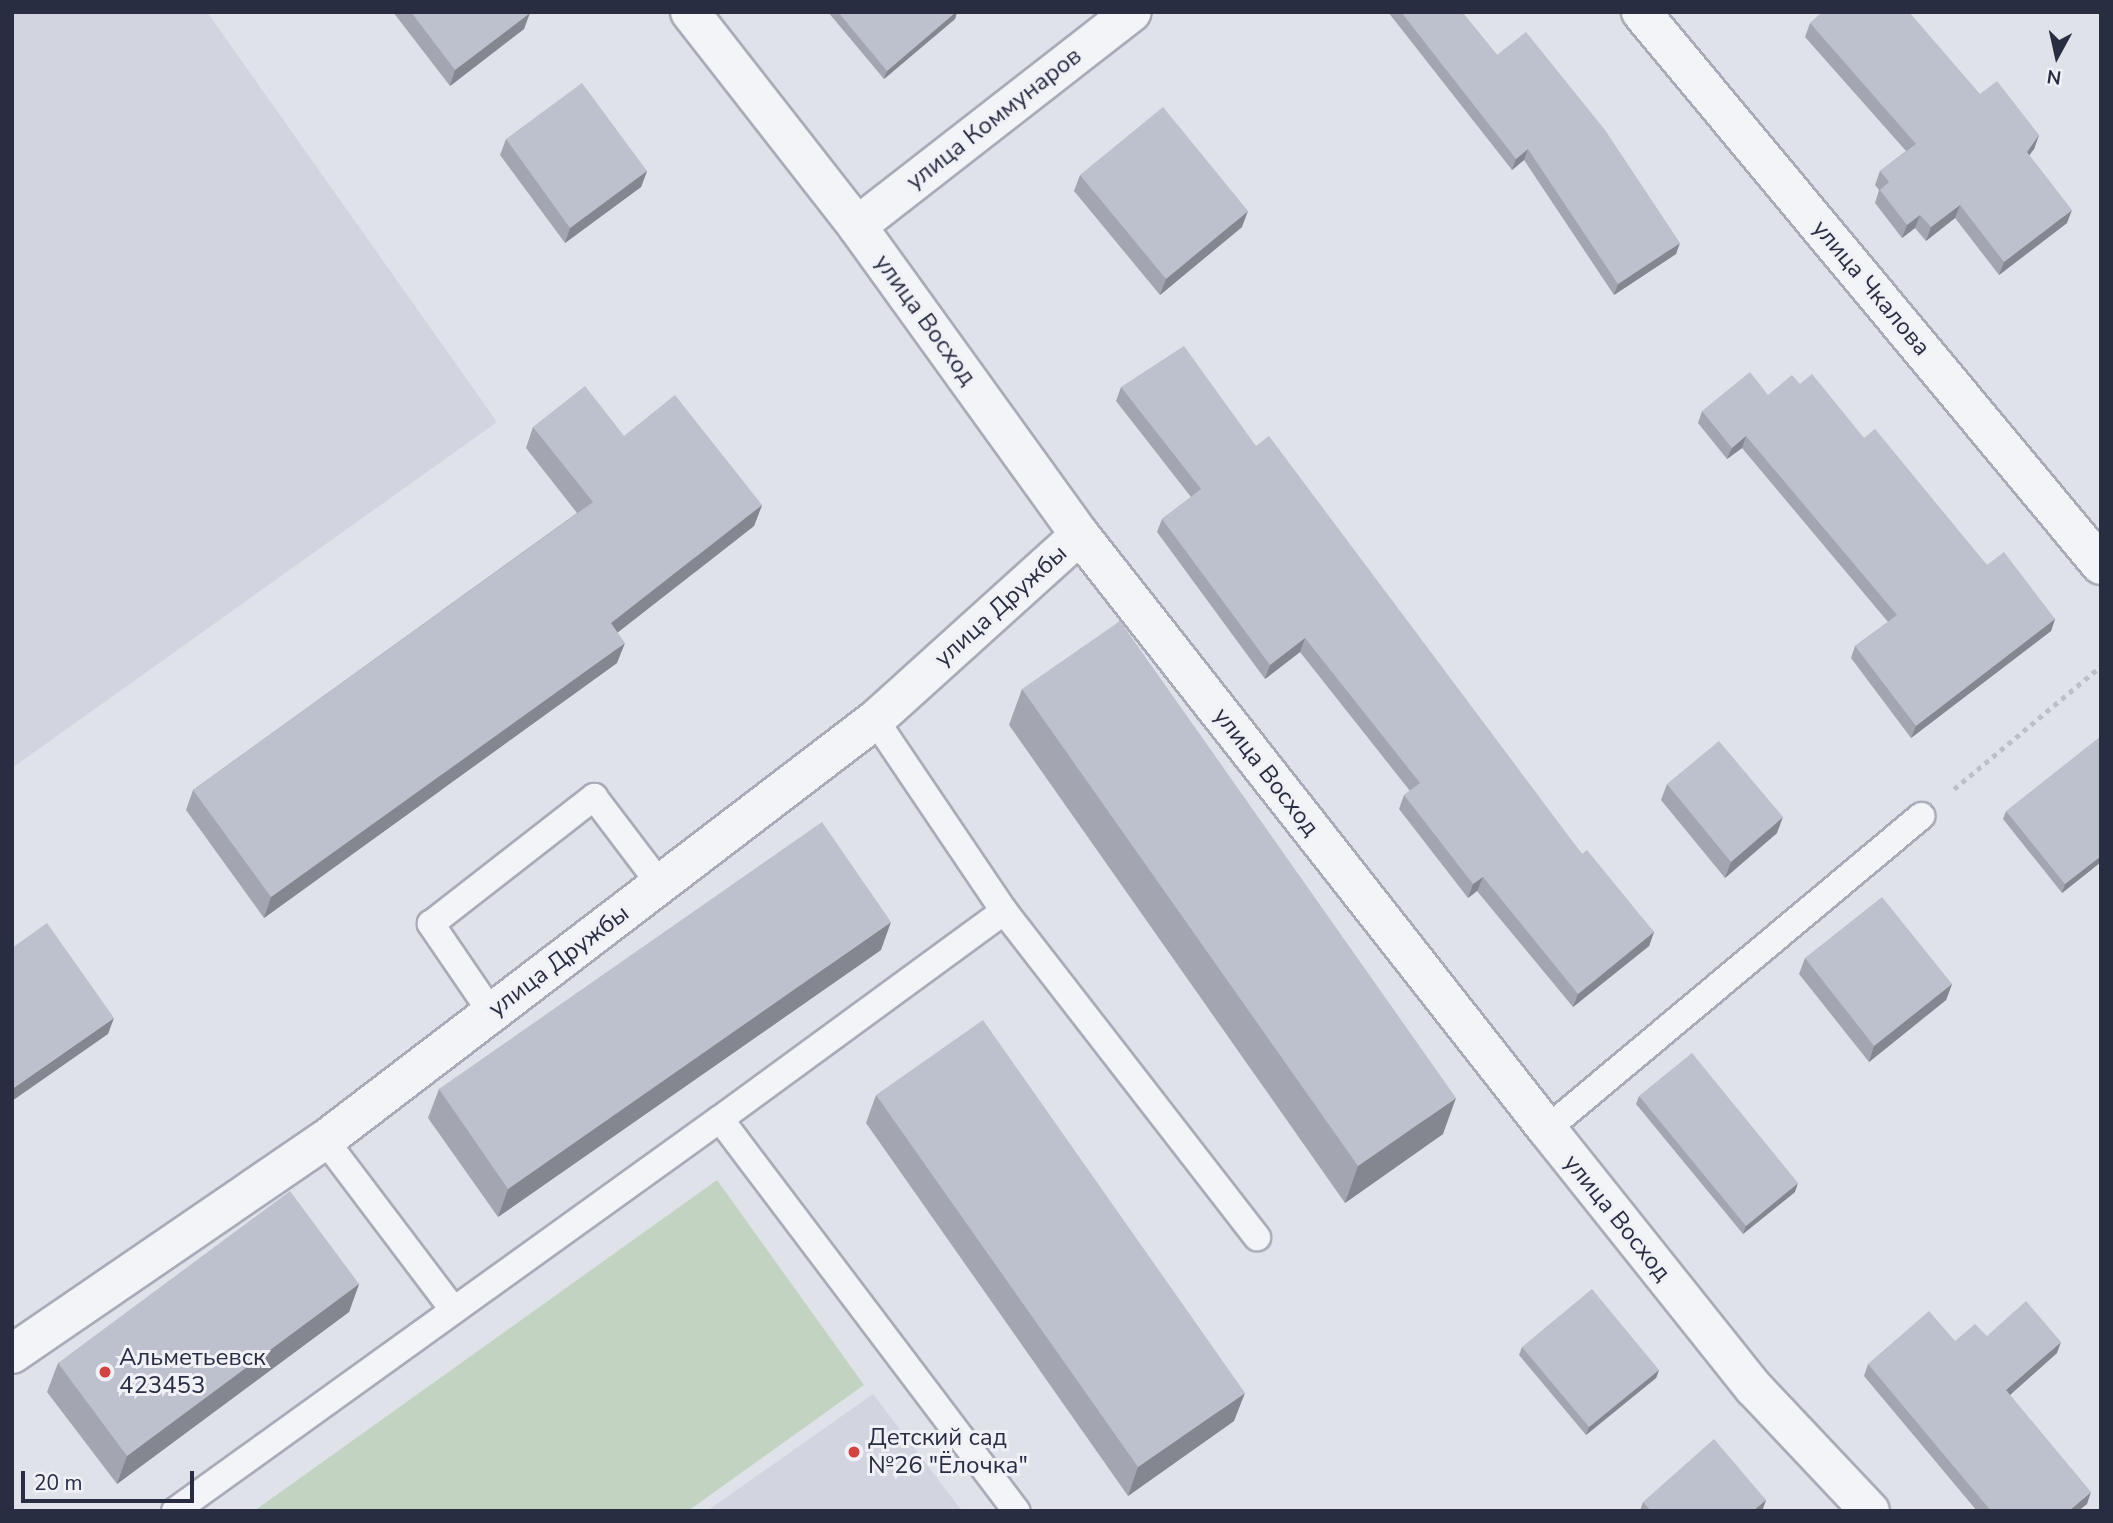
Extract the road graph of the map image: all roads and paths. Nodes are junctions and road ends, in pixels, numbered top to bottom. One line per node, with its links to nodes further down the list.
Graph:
1 (690, 12): 4 (street, улица Восход)
2 (1132, 12): 4 (street, улица Коммунаров)
3 (1641, 12): 6 (street, улица Чкалова)
4 (857, 226): 5 (street, улица Восход)
5 (1080, 535): 8 (street, улица Дружбы); 14 (street, улица Восход)
6 (2101, 565)
7 (2101, 666): 9 (path)
8 (875, 720): 10 (street, улица Дружбы); 11 (lane)
9 (1921, 816): 14 (lane)
10 (660, 884): 12 (street, улица Дружбы); 12 (lane)
11 (1004, 911): 13 (lane); 16 (lane)
12 (491, 1012): 15 (street, улица Дружбы)
13 (720, 1119): 17 (lane); 20 (lane)
14 (1547, 1129): 21 (street, улица Восход)
15 (325, 1140): 17 (lane); 18 (street, улица Дружбы)
16 (1257, 1237)
17 (453, 1309): 19 (lane)
18 (12, 1354)
19 (175, 1511)
20 (1017, 1511)
21 (1870, 1511)

